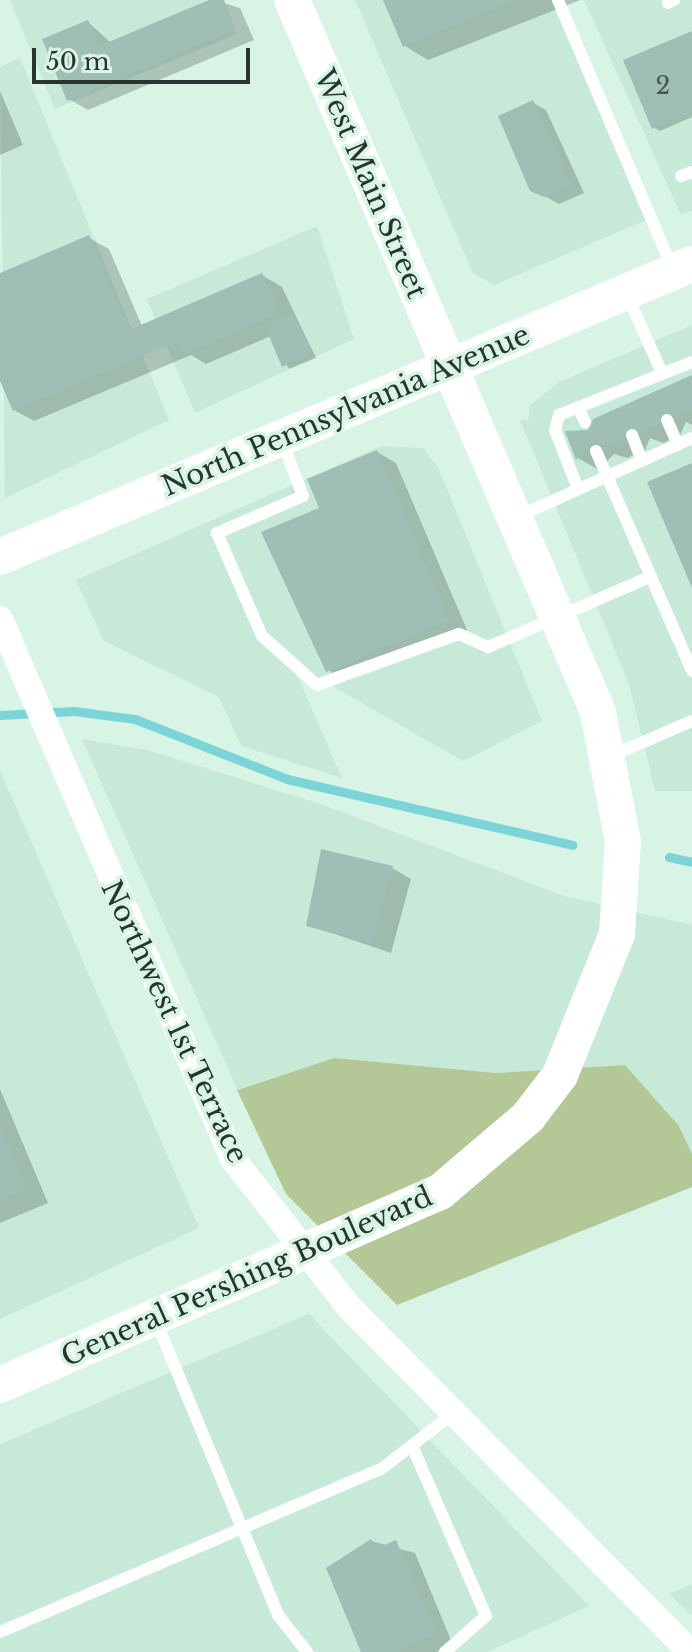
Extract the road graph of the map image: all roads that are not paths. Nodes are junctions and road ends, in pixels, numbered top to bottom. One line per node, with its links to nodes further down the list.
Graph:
1 (292, 0): 6 (main road, West Main Street)
2 (558, 0): 3 (lane)
3 (683, 268): 4 (main road, North Pennsylvania Avenue)
4 (626, 292): 6 (main road, North Pennsylvania Avenue); 7 (lane)
5 (692, 362): 7 (lane)
6 (448, 367): 16 (main road, North Pennsylvania Avenue); 23 (main road, General Pershing Boulevard)
7 (662, 373): 8 (lane)
8 (648, 378): 9 (lane); 10 (lane)
9 (654, 392)
10 (614, 393): 11 (lane); 12 (lane)
11 (578, 407): 14 (lane); 22 (lane)
12 (620, 407)
13 (667, 420): 18 (lane)
14 (585, 422)
15 (632, 435): 20 (lane)
16 (280, 438): 24 (main road, North Pennsylvania Avenue); 26 (lane)
17 (692, 438): 18 (lane)
18 (678, 445): 20 (lane)
19 (596, 451): 21 (lane)
20 (642, 461): 21 (lane)
21 (607, 478): 22 (lane); 25 (lane)
22 (578, 489): 23 (lane)
23 (514, 518): 26 (main road, General Pershing Boulevard)
24 (0, 557)
25 (650, 577): 26 (lane); 28 (lane)
26 (557, 617): 30 (main road, General Pershing Boulevard)
27 (0, 619): 31 (street, Northwest 1st Terrace)
28 (692, 671)
29 (692, 721): 30 (lane)
30 (611, 756): 31 (main road, General Pershing Boulevard)
31 (304, 1255): 32 (main road, General Pershing Boulevard); 34 (street, Northwest 1st Terrace)
32 (155, 1319): 33 (main road, General Pershing Boulevard); 36 (lane)
33 (0, 1385)
34 (454, 1413): 35 (lane); 40 (street, Northwest 1st Terrace)
35 (413, 1448): 36 (lane); 39 (lane)
36 (243, 1528): 37 (lane); 38 (lane)
37 (0, 1632)
38 (307, 1652)
39 (445, 1652)
40 (691, 1652)

